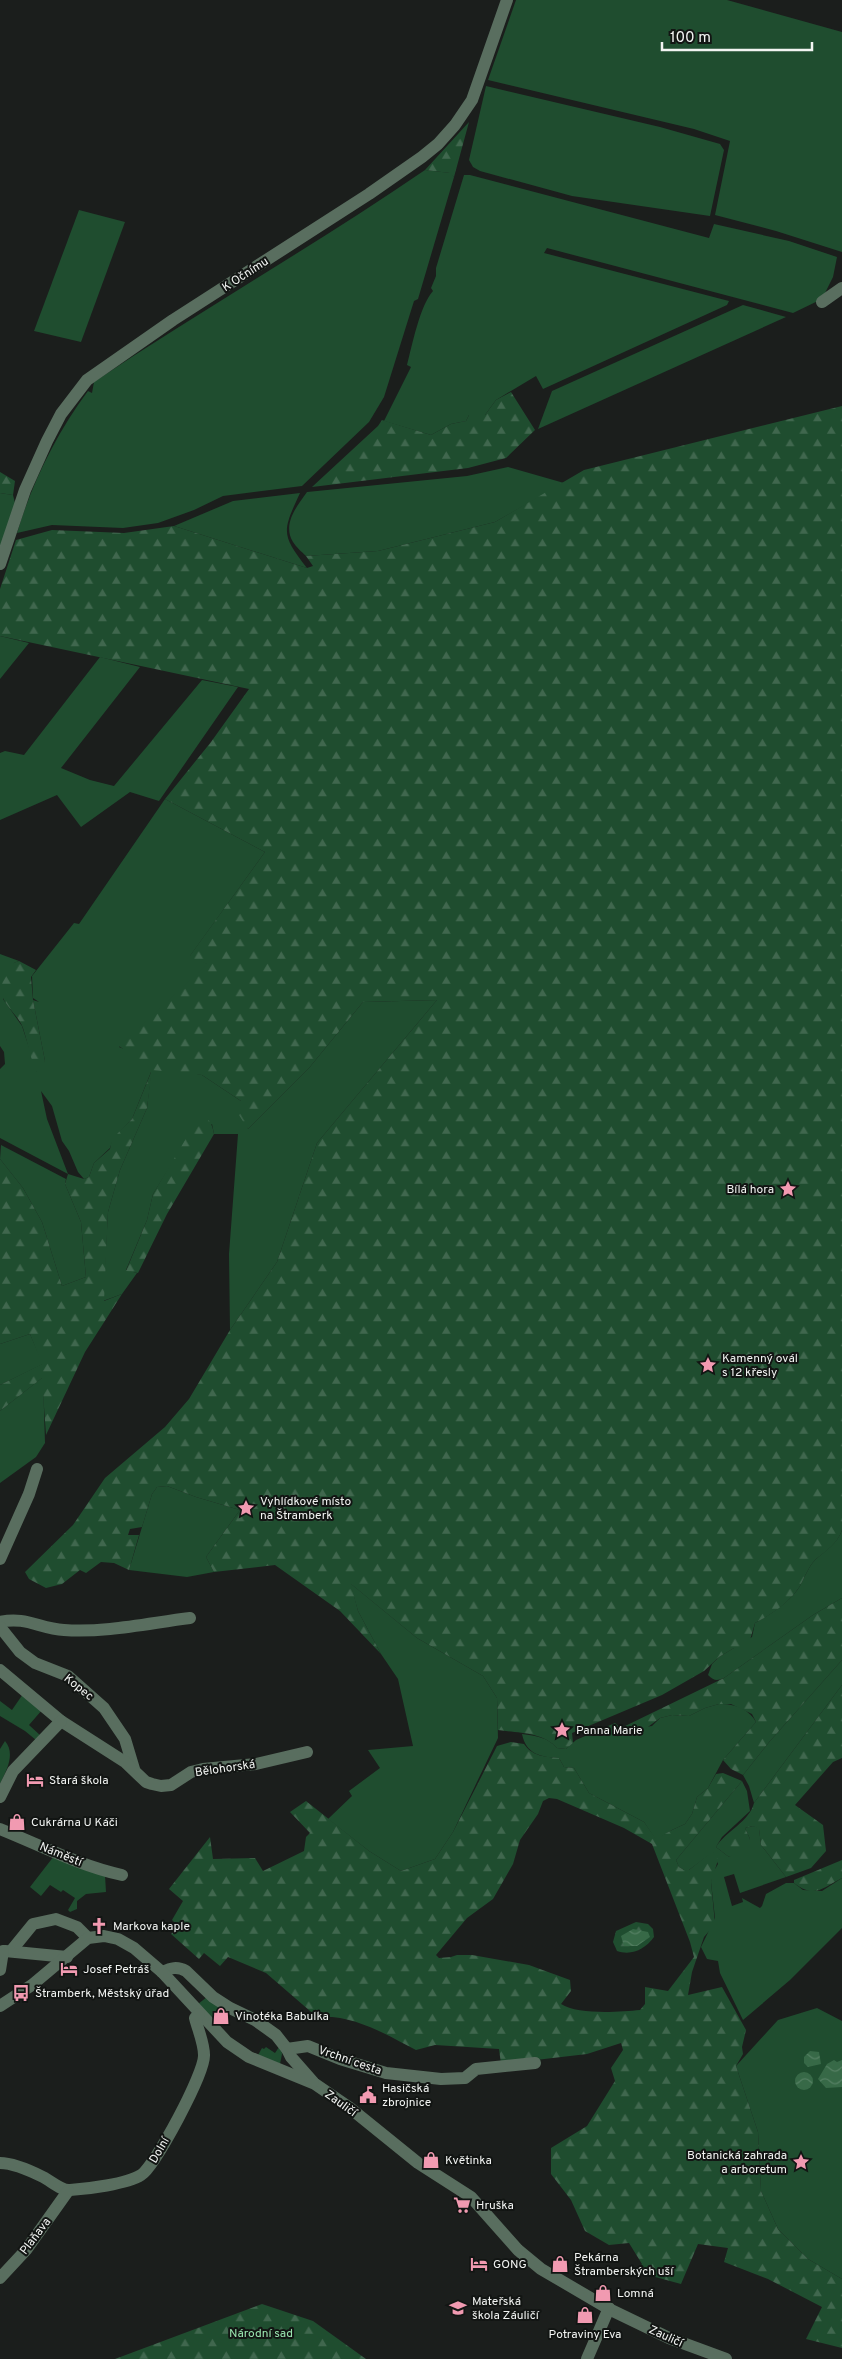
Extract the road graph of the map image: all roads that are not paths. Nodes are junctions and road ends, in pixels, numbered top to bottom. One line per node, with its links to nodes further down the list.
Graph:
1 (507, 0): 4 (street, K Očnímu)
2 (842, 288): 3 (street)
3 (822, 302)
4 (0, 564)
5 (37, 1469): 6 (street)
6 (0, 1559)
7 (190, 1618): 8 (street)
8 (0, 1622)
9 (0, 1627): 13 (street, Kopec)
10 (0, 1670): 11 (street, Kopec)
11 (61, 1721): 13 (street, Kopec); 15 (street)
12 (307, 1752): 14 (street, Bělohorská)
13 (134, 1769): 14 (street, Kopec)
14 (146, 1782)
15 (0, 1797)
16 (0, 1829): 17 (street, Náměstí)
17 (122, 1875)
18 (88, 1938): 19 (street); 20 (street); 22 (street, Zauličí)
19 (3, 1953): 20 (street); 21 (street)
20 (67, 1956): 23 (street)
21 (0, 1970)
22 (162, 1972): 24 (street, Zauličí); 25 (street)
23 (0, 2006)
24 (199, 2014): 27 (street, Zauličí); 29 (street, Dolní)
25 (287, 2049): 26 (street, Vrchní cesta); 27 (street)
26 (535, 2063)
27 (315, 2084): 31 (street, Zauličí)
28 (0, 2163): 29 (street)
29 (68, 2191): 30 (street, Plaňava)
30 (0, 2278)
31 (609, 2308): 32 (street); 33 (street, Zauličí)
32 (587, 2359)
33 (726, 2359)

